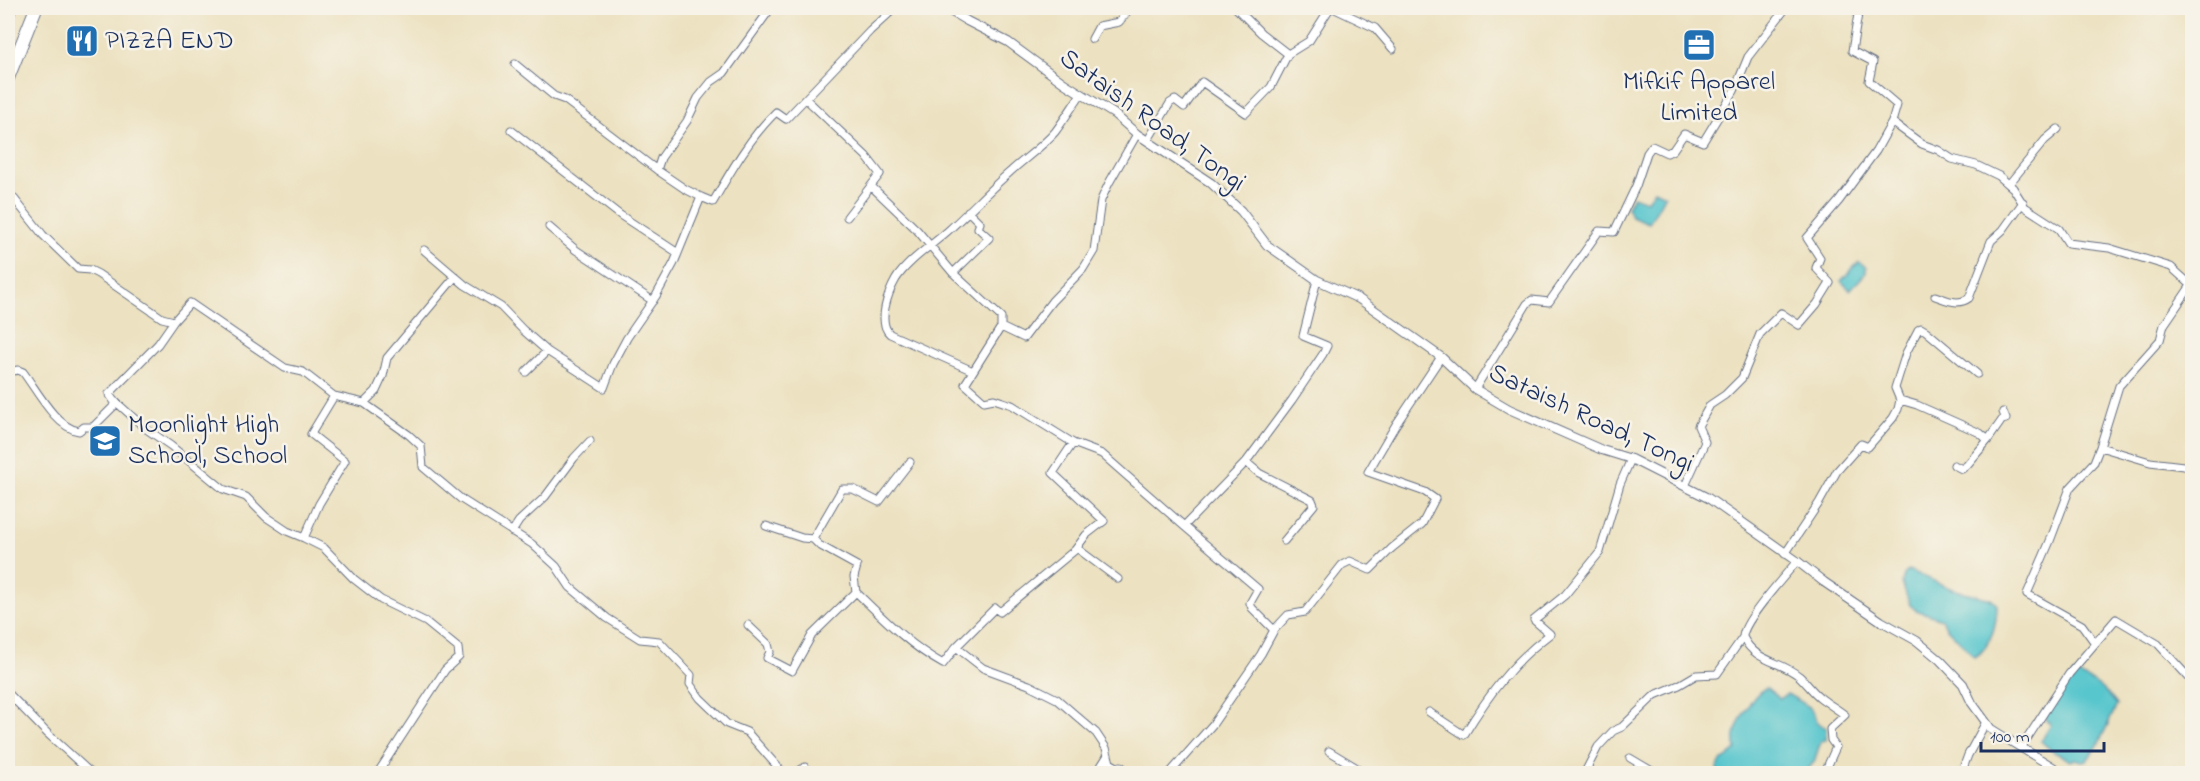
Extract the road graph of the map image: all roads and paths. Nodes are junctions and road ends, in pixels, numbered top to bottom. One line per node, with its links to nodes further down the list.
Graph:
1 (10, 8): 12 (highway)
2 (36, 8): 17 (highway)
3 (771, 8): 25 (street)
4 (895, 8): 19 (street)
5 (945, 8): 18 (street, Sataish Road, Tongi)
6 (1130, 8): 13 (street)
7 (1236, 8): 15 (street)
8 (1332, 8): 14 (street); 15 (street)
9 (1786, 8): 51 (street)
10 (1850, 8): 11 (street)
11 (1859, 9): 20 (street)
12 (8, 14)
13 (1092, 39)
14 (1393, 49)
15 (1288, 54): 24 (street)
16 (515, 64): 25 (street)
17 (8, 78)
18 (1081, 94): 23 (street, Sataish Road, Tongi); 31 (street)
19 (806, 99): 26 (street); 29 (street)
20 (1892, 122): 27 (street); 66 (street)
21 (2058, 129): 27 (street)
22 (511, 130): 36 (street)
23 (1137, 134): 24 (street, Sataish Road, Tongi); 44 (street)
24 (1148, 140): 39 (street, Sataish Road, Tongi)
25 (657, 170): 29 (street)
26 (871, 186): 32 (street); 34 (street)
27 (2013, 188): 30 (street)
28 (8, 191): 43 (street)
29 (701, 197): 36 (street)
30 (2024, 202): 40 (street); 41 (street)
31 (968, 211): 34 (street); 37 (street)
32 (847, 217)
33 (549, 227): 42 (street)
34 (929, 246): 37 (street); 47 (street)
35 (424, 250): 38 (street)
36 (678, 253): 42 (street)
37 (953, 273): 44 (street)
38 (455, 277): 45 (street); 55 (street)
39 (1317, 280): 46 (street, Sataish Road, Tongi); 63 (street)
40 (2192, 285): 60 (street)
41 (1935, 296)
42 (653, 301): 45 (street)
43 (174, 321): 52 (street); 54 (street)
44 (1000, 327): 47 (street)
45 (547, 351): 49 (street)
46 (1441, 357): 51 (street, Sataish Road, Tongi); 79 (street)
47 (973, 371): 59 (street)
48 (8, 372): 54 (street)
49 (526, 372)
50 (1977, 374): 53 (street)
51 (1475, 389): 61 (street, Sataish Road, Tongi)
52 (334, 396): 55 (street); 70 (street)
53 (1900, 400): 57 (street); 74 (street)
54 (116, 402): 70 (street)
55 (363, 403): 69 (street)
56 (2003, 412): 57 (street)
57 (1988, 440): 64 (street)
58 (590, 441): 69 (street)
59 (1073, 443): 68 (street); 73 (street)
60 (2100, 447): 65 (street); 81 (street)
61 (1631, 459): 66 (street, Sataish Road, Tongi); 85 (street)
62 (910, 462): 71 (street)
63 (1246, 462): 68 (street); 72 (street)
64 (1954, 465)
65 (2193, 467)
66 (1685, 486): 74 (street, Sataish Road, Tongi)
67 (766, 526): 71 (street)
68 (1184, 526): 79 (street)
69 (512, 532): 93 (street)
70 (304, 538): 92 (street)
71 (813, 539): 77 (street)
72 (1284, 541)
73 (1075, 550): 76 (street); 82 (street)
74 (1785, 554): 75 (street, Sataish Road, Tongi)
75 (1797, 561): 80 (street); 86 (street, Sataish Road, Tongi)
76 (1118, 579)
77 (856, 592): 78 (street); 82 (street)
78 (748, 625)
79 (1274, 630): 98 (street)
80 (1743, 637): 100 (street); 102 (street)
81 (2096, 643): 83 (street); 87 (street)
82 (956, 647): 89 (street)
83 (2193, 681)
84 (8, 693): 91 (street)
85 (1429, 712)
86 (1986, 722): 87 (street, Sataish Road, Tongi); 103 (street)
87 (2021, 748): 104 (street, Sataish Road, Tongi)
88 (1329, 751): 99 (street)
89 (1108, 755): 96 (street); 97 (street)
90 (1630, 758): 101 (street)
91 (92, 774)
92 (377, 774)
93 (784, 774)
94 (794, 774): 95 (street)
95 (814, 774)
96 (1096, 774)
97 (1130, 774)
98 (1169, 774)
99 (1367, 774)
100 (1584, 774)
101 (1657, 774)
102 (1824, 774)
103 (1961, 774)
104 (2064, 774)

